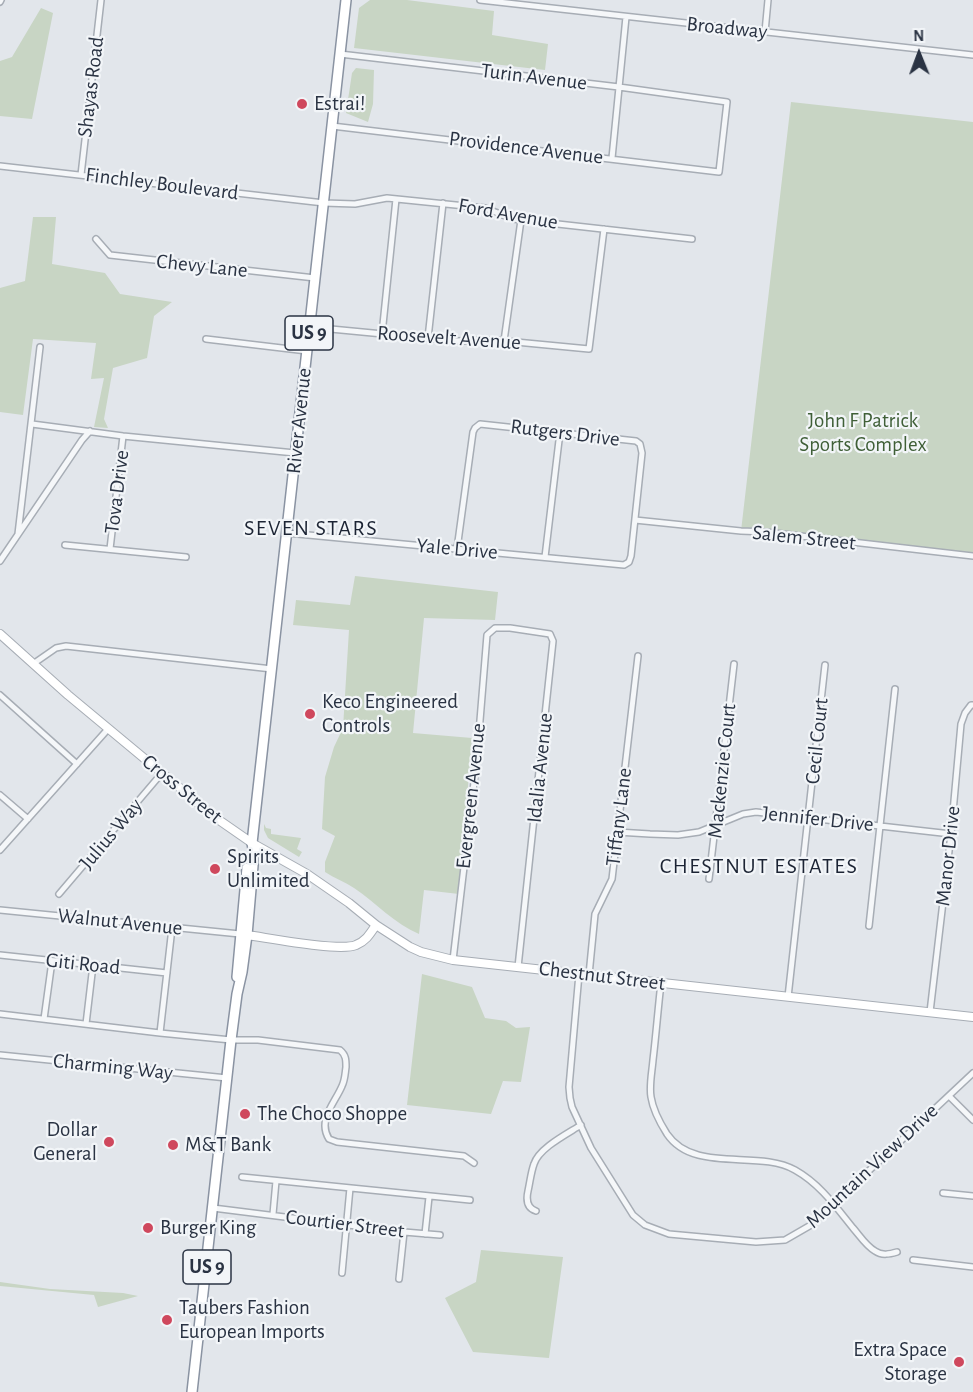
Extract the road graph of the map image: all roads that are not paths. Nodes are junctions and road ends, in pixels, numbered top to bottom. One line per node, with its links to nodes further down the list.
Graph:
1 (101, 0): 15 (street, Shayas Road)
2 (346, 0): 8 (highway, River Avenue / US 9)
3 (480, 0): 4 (street, Broadway)
4 (488, 0): 6 (street, Broadway)
5 (768, 0): 7 (street)
6 (626, 17): 7 (street, Broadway); 10 (street)
7 (765, 32): 9 (street, Broadway)
8 (340, 54): 10 (street, Turin Avenue); 11 (highway, River Avenue / US 9)
9 (973, 56)
10 (619, 87): 12 (street); 14 (street, Turin Avenue)
11 (332, 126): 12 (street, Providence Avenue); 17 (highway, River Avenue / US 9)
12 (612, 158): 14 (street, Providence Avenue)
13 (0, 166): 15 (street, Finchley Boulevard)
14 (719, 172)
15 (81, 175): 17 (street, Finchley Boulevard)
16 (396, 199): 17 (street, Ford Avenue); 18 (street, Ford Avenue); 25 (street)
17 (324, 203): 23 (highway, River Avenue / US 9)
18 (442, 203): 19 (street, Ford Avenue); 26 (street)
19 (521, 220): 20 (street, Ford Avenue); 28 (street)
20 (604, 229): 22 (street, Ford Avenue); 28 (street, Roosevelt Avenue)
21 (96, 239): 23 (street, Chevy Lane)
22 (692, 239)
23 (315, 278): 24 (highway, River Avenue / US 9)
24 (310, 327): 25 (street, Roosevelt Avenue); 30 (highway, River Avenue / US 9)
25 (382, 334): 26 (street, Roosevelt Avenue)
26 (428, 338): 28 (street, Roosevelt Avenue)
27 (206, 339): 30 (street)
28 (504, 341)
29 (40, 347): 31 (street)
30 (307, 351): 35 (highway, River Avenue / US 9)
31 (32, 424): 32 (street); 38 (street)
32 (90, 431): 34 (street); 38 (street)
33 (560, 432): 36 (street, Rutgers Drive); 41 (street, Rutgers Drive); 44 (street)
34 (123, 436): 35 (street); 40 (street, Tova Drive)
35 (296, 453): 37 (highway, River Avenue / US 9)
36 (635, 520): 42 (street, Salem Street); 44 (street, Yale Drive)
37 (287, 533): 41 (street, Yale Drive); 52 (highway, River Avenue / US 9)
38 (18, 534): 45 (street)
39 (65, 545): 40 (street, Tova Drive)
40 (110, 549): 43 (street, Tova Drive)
41 (458, 549): 44 (street, Yale Drive)
42 (973, 556)
43 (186, 557)
44 (545, 557)
45 (0, 561)
46 (0, 634): 49 (street, Cross Street)
47 (489, 634): 76 (street, Evergreen Avenue); 79 (street, Idalia Avenue)
48 (638, 656): 64 (street, Tiffany Lane)
49 (33, 664): 52 (street); 56 (street, Cross Street)
50 (734, 664): 62 (street, Mackenzie Court)
51 (825, 665): 60 (street, Cecil Court)
52 (272, 669): 66 (highway, River Avenue / US 9)
53 (895, 688): 63 (street)
54 (0, 695): 57 (street)
55 (973, 705): 65 (street, Manor Drive)
56 (108, 729): 57 (street); 58 (street, Cross Street)
57 (77, 764): 61 (street)
58 (162, 774): 66 (street, Cross Street); 69 (street, Julius Way)
59 (0, 795): 61 (street)
60 (808, 818): 62 (street, Jennifer Drive); 63 (street, Jennifer Drive); 84 (street, Cecil Court)
61 (28, 819): 67 (street)
62 (716, 825): 64 (street, Jennifer Drive); 68 (street, Mackenzie Court)
63 (880, 826): 65 (street, Jennifer Drive); 72 (street)
64 (618, 832): 82 (street, Tiffany Lane)
65 (951, 834): 85 (street, Manor Drive)
66 (252, 843): 71 (street, Cross Street); 74 (highway, River Avenue / US 9)
67 (0, 850)
68 (710, 879)
69 (59, 894)
70 (0, 910): 73 (street, Walnut Avenue)
71 (376, 926): 74 (street); 76 (street, Chestnut Street)
72 (869, 926)
73 (172, 928): 74 (street, Walnut Avenue); 80 (street)
74 (244, 934): 91 (highway, River Avenue / US 9)
75 (0, 955): 77 (street, Giti Road)
76 (453, 960): 79 (street, Chestnut Street)
77 (52, 961): 78 (street, Giti Road); 88 (street)
78 (93, 965): 80 (street, Giti Road); 89 (street)
79 (518, 966): 81 (street, Chestnut Street)
80 (166, 973): 90 (street)
81 (579, 974): 82 (street, Chestnut Street); 97 (street, Mountain View Drive)
82 (589, 975): 83 (street, Chestnut Street)
83 (661, 983): 84 (street, Chestnut Street); 106 (street)
84 (788, 997): 85 (street, Chestnut Street)
85 (930, 1012): 87 (street, Chestnut Street)
86 (0, 1014): 88 (street)
87 (973, 1017)
88 (45, 1019): 89 (street)
89 (86, 1024): 90 (street)
90 (160, 1033): 91 (street)
91 (231, 1040): 94 (highway, River Avenue / US 9); 98 (street)
92 (0, 1055): 94 (street, Charming Way)
93 (972, 1074): 95 (street, Mountain View Drive)
94 (227, 1078): 107 (highway, River Avenue / US 9)
95 (949, 1096): 96 (street); 106 (street, Mountain View Drive)
96 (973, 1120)
97 (581, 1125): 106 (street, Mountain View Drive); 108 (street)
98 (474, 1164)
99 (242, 1177): 100 (street)
100 (276, 1180): 101 (street); 109 (street)
101 (350, 1188): 104 (street); 110 (street)
102 (943, 1193): 103 (street)
103 (973, 1196)
104 (429, 1197): 105 (street); 112 (street)
105 (470, 1200)
106 (834, 1205): 114 (street)
107 (213, 1208): 109 (street, Courtier Street); 119 (highway, River Avenue / US 9)
108 (536, 1211)
109 (273, 1214): 110 (street, Courtier Street)
110 (347, 1224): 111 (street, Courtier Street); 117 (street)
111 (404, 1232): 112 (street, Courtier Street); 118 (street)
112 (425, 1234): 113 (street, Courtier Street)
113 (440, 1235)
114 (897, 1252)
115 (913, 1260): 116 (street)
116 (973, 1267)
117 (342, 1273)
118 (399, 1279)
119 (192, 1392)

